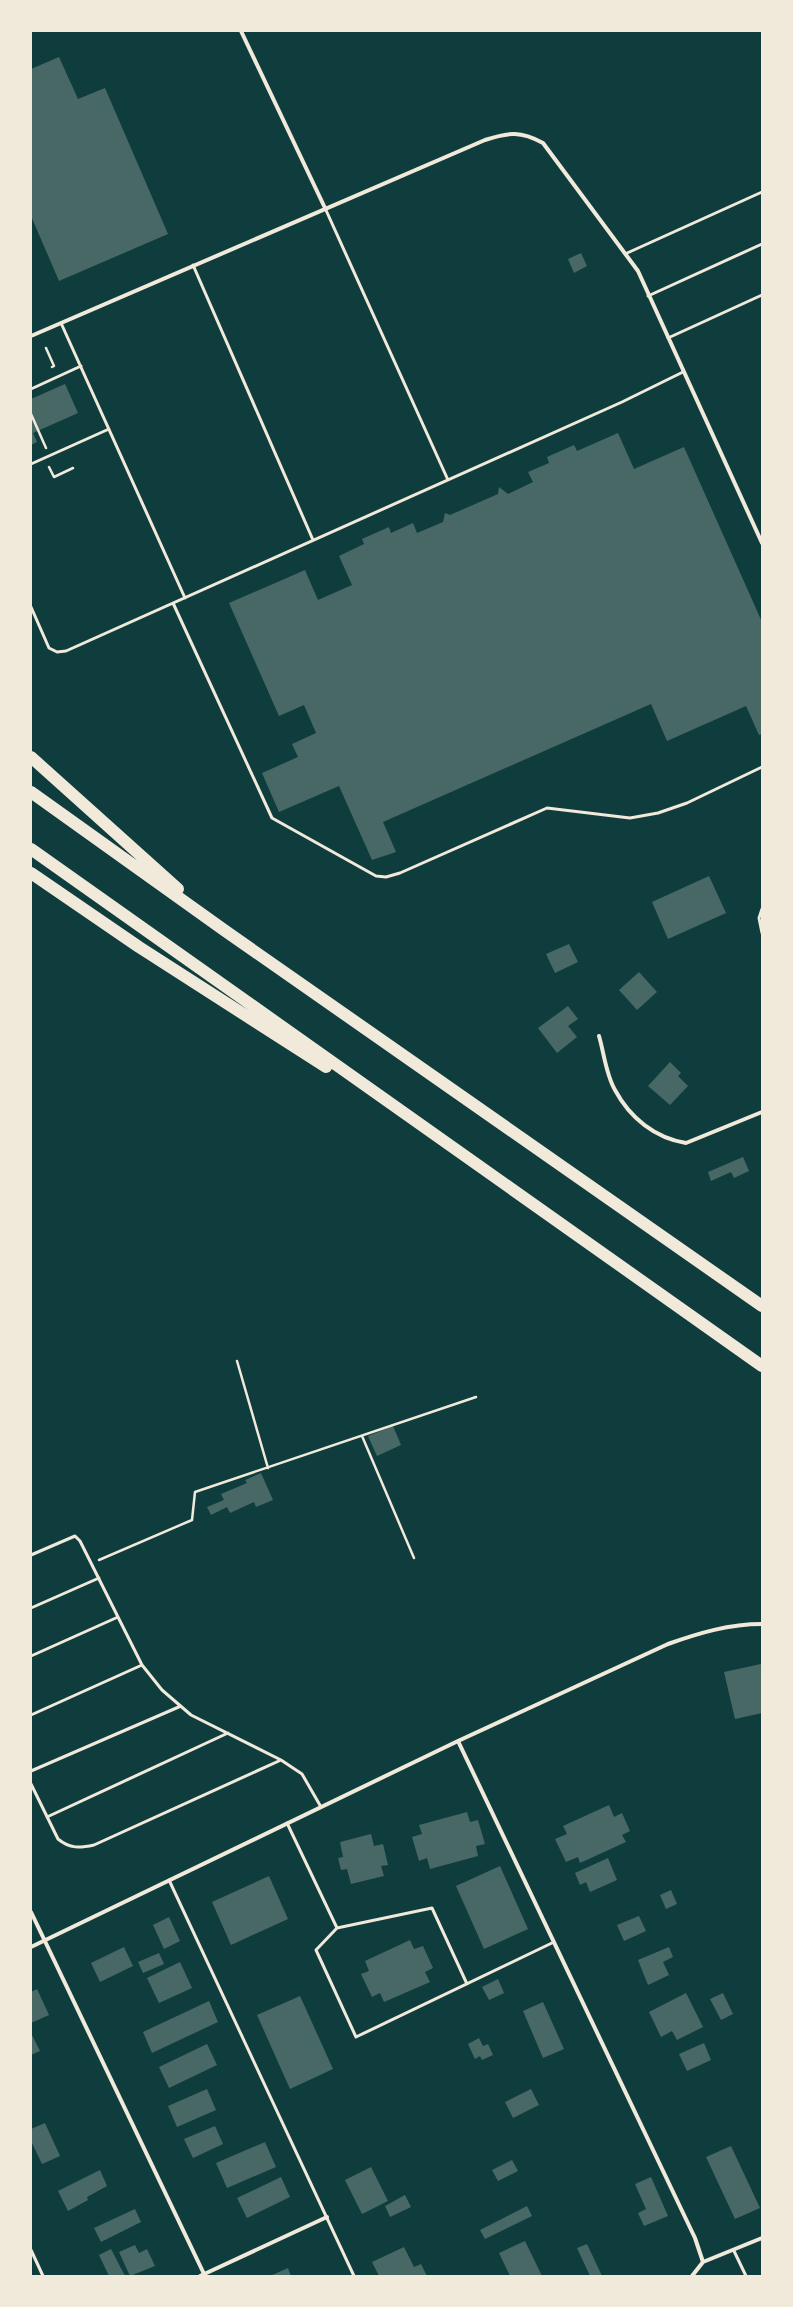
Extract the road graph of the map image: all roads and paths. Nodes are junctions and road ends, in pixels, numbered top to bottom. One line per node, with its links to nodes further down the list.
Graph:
1 (241, 31): 3 (street)
2 (762, 192): 5 (lane)
3 (325, 208): 5 (street); 6 (street); 22 (lane)
4 (762, 244): 8 (lane)
5 (625, 254): 8 (street)
6 (193, 265): 9 (street); 23 (lane)
7 (762, 295): 11 (lane)
8 (648, 296): 11 (street)
9 (61, 323): 10 (street); 13 (lane)
10 (31, 336)
11 (668, 338): 15 (street)
12 (46, 348): 14 (path)
13 (81, 366): 16 (lane); 18 (lane)
14 (48, 369)
15 (683, 372): 22 (lane); 24 (street)
16 (31, 389)
17 (31, 414): 19 (path)
18 (109, 429): 19 (lane); 25 (lane)
19 (47, 456): 20 (lane); 21 (path)
20 (31, 464)
21 (73, 468)
22 (448, 480): 23 (lane)
23 (313, 540): 25 (lane)
24 (762, 544)
25 (185, 598): 26 (lane)
26 (173, 603): 27 (lane); 29 (lane)
27 (31, 607)
28 (31, 757): 34 (highway)
29 (762, 767)
30 (31, 792): 34 (highway)
31 (31, 848): 38 (highway)
32 (31, 873): 38 (highway)
33 (762, 909): 35 (lane)
34 (224, 930): 39 (highway)
35 (762, 933)
36 (599, 1036): 37 (street)
37 (762, 1112)
38 (463, 1155): 41 (highway)
39 (762, 1306)
40 (237, 1361): 44 (path)
41 (762, 1366)
42 (476, 1397): 43 (path)
43 (362, 1436): 44 (path); 46 (path)
44 (268, 1468): 47 (path)
45 (31, 1555): 47 (lane)
46 (414, 1558)
47 (92, 1564): 48 (lane)
48 (99, 1578): 49 (lane); 50 (lane)
49 (31, 1608)
50 (118, 1617): 52 (lane); 53 (lane)
51 (762, 1624): 57 (street)
52 (31, 1656)
53 (142, 1665): 54 (lane); 55 (lane)
54 (181, 1706): 56 (lane); 59 (lane)
55 (31, 1715)
56 (228, 1733): 58 (lane); 62 (lane)
57 (458, 1741): 61 (street); 68 (street)
58 (281, 1760): 61 (lane); 62 (lane)
59 (31, 1771)
60 (31, 1784): 62 (lane)
61 (321, 1807): 63 (street)
62 (47, 1817)
63 (287, 1823): 64 (street); 66 (lane)
64 (169, 1880): 67 (street); 71 (lane)
65 (31, 1912): 67 (street)
66 (337, 1928): 70 (lane); 70 (lane)
67 (44, 1940): 69 (street); 76 (street)
68 (554, 1942): 70 (lane); 75 (street)
69 (31, 1947)
70 (467, 1984)
71 (327, 2217): 76 (street); 78 (lane)
72 (762, 2238): 74 (street)
73 (31, 2250): 77 (lane)
74 (734, 2251): 75 (street); 80 (lane)
75 (702, 2262): 79 (street)
76 (203, 2275)
77 (43, 2276)
78 (354, 2276)
79 (692, 2276)
80 (746, 2276)

